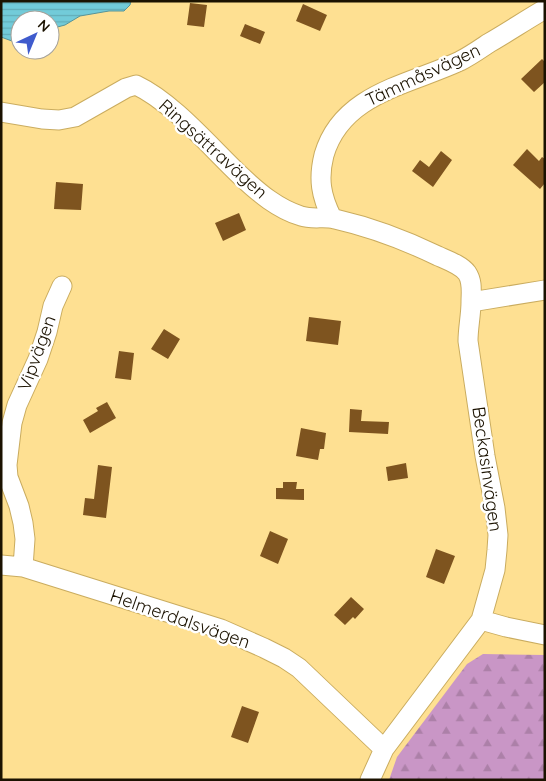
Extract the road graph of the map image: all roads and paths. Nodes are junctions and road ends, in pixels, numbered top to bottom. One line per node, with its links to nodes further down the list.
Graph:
1 (545, 9): 3 (street, Tämmåsvägen)
2 (1, 112): 3 (street, Ringsättravägen)
3 (332, 218): 6 (street, Ringsättravägen)
4 (62, 286): 8 (street, Vipvägen)
5 (545, 290): 6 (street)
6 (471, 302): 9 (street, Beckasinvägen)
7 (1, 565): 8 (street, Helmerdalsvägen)
8 (23, 567): 11 (street, Helmerdalsvägen)
9 (481, 620): 10 (street); 11 (street, Beckasinvägen)
10 (545, 635)
11 (384, 749): 12 (street, Beckasinvägen)
12 (370, 780)

